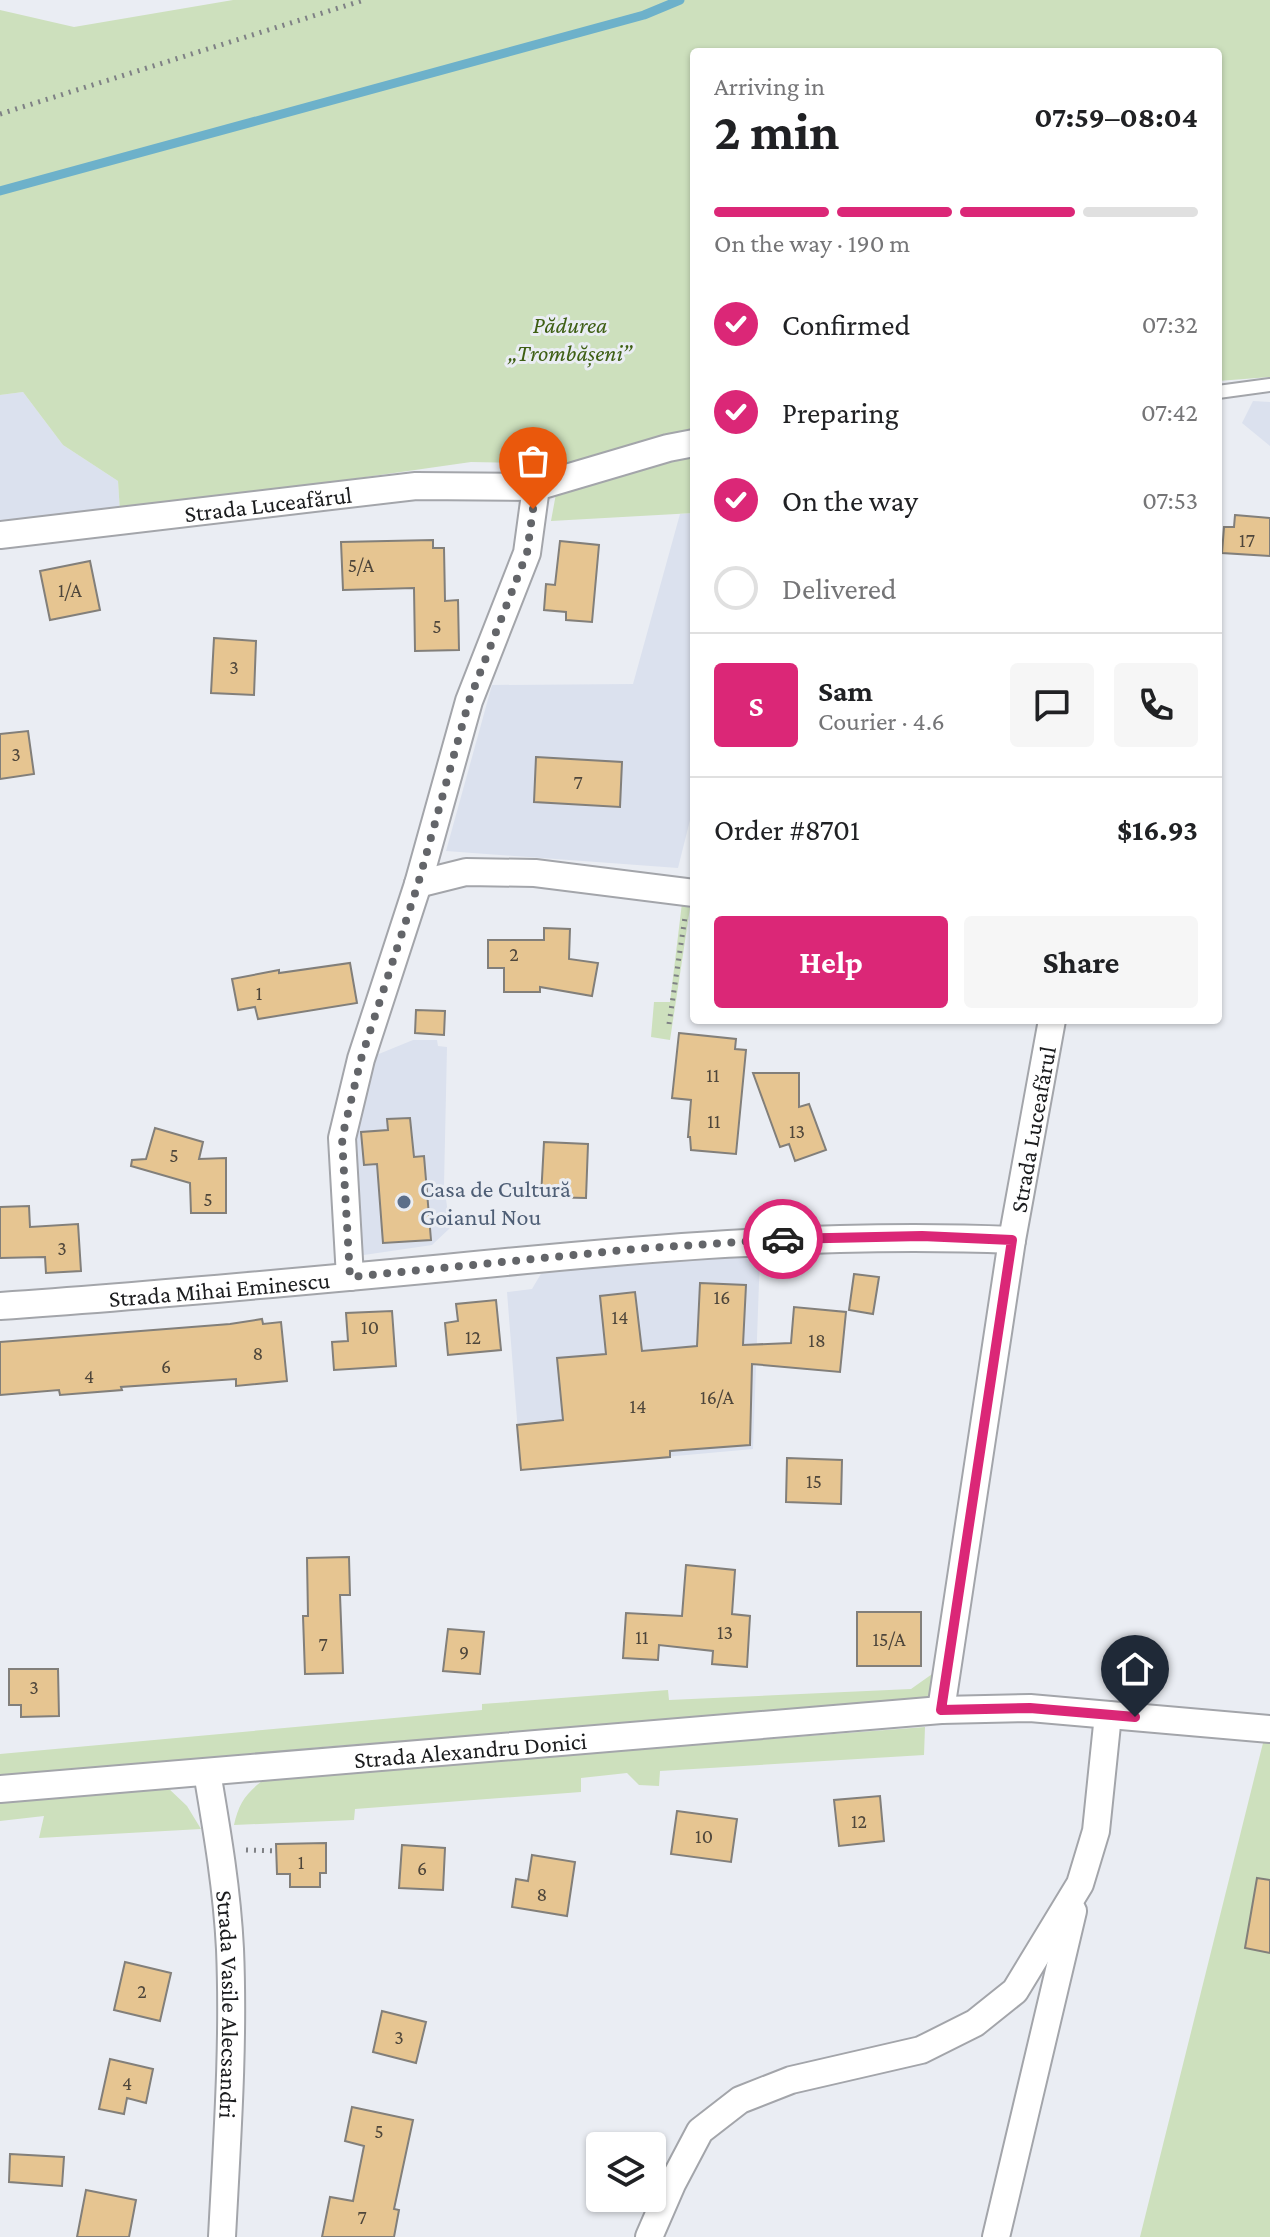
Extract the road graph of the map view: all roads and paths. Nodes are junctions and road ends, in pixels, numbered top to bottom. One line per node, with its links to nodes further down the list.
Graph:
1 (364, 0): 2 (path)
2 (0, 114)
3 (1270, 385): 4 (lane)
4 (1222, 391)
5 (690, 444): 6 (street, Strada Luceafărul)
6 (536, 487): 7 (street, Strada Luceafărul); 8 (street)
7 (0, 535)
8 (418, 884): 9 (street); 14 (street)
9 (690, 892)
10 (690, 898): 11 (path)
11 (669, 1024)
12 (1051, 1024): 13 (street, Strada Luceafărul)
13 (1012, 1240): 14 (street, Strada Mihai Eminescu); 16 (street)
14 (350, 1277): 15 (street, Strada Mihai Eminescu)
15 (0, 1306)
16 (941, 1710): 17 (street, Strada Alexandru Donici); 19 (street, Strada Alexandru Donici)
17 (1108, 1715): 18 (street, Strada Alexandru Donici); 21 (street)
18 (1270, 1729)
19 (207, 1772): 20 (street, Strada Alexandru Donici); 22 (street, Strada Vasile Alecsandri)
20 (0, 1789)
21 (1080, 1884): 23 (street); 24 (street)
22 (222, 2237)
23 (649, 2237)
24 (996, 2237)

